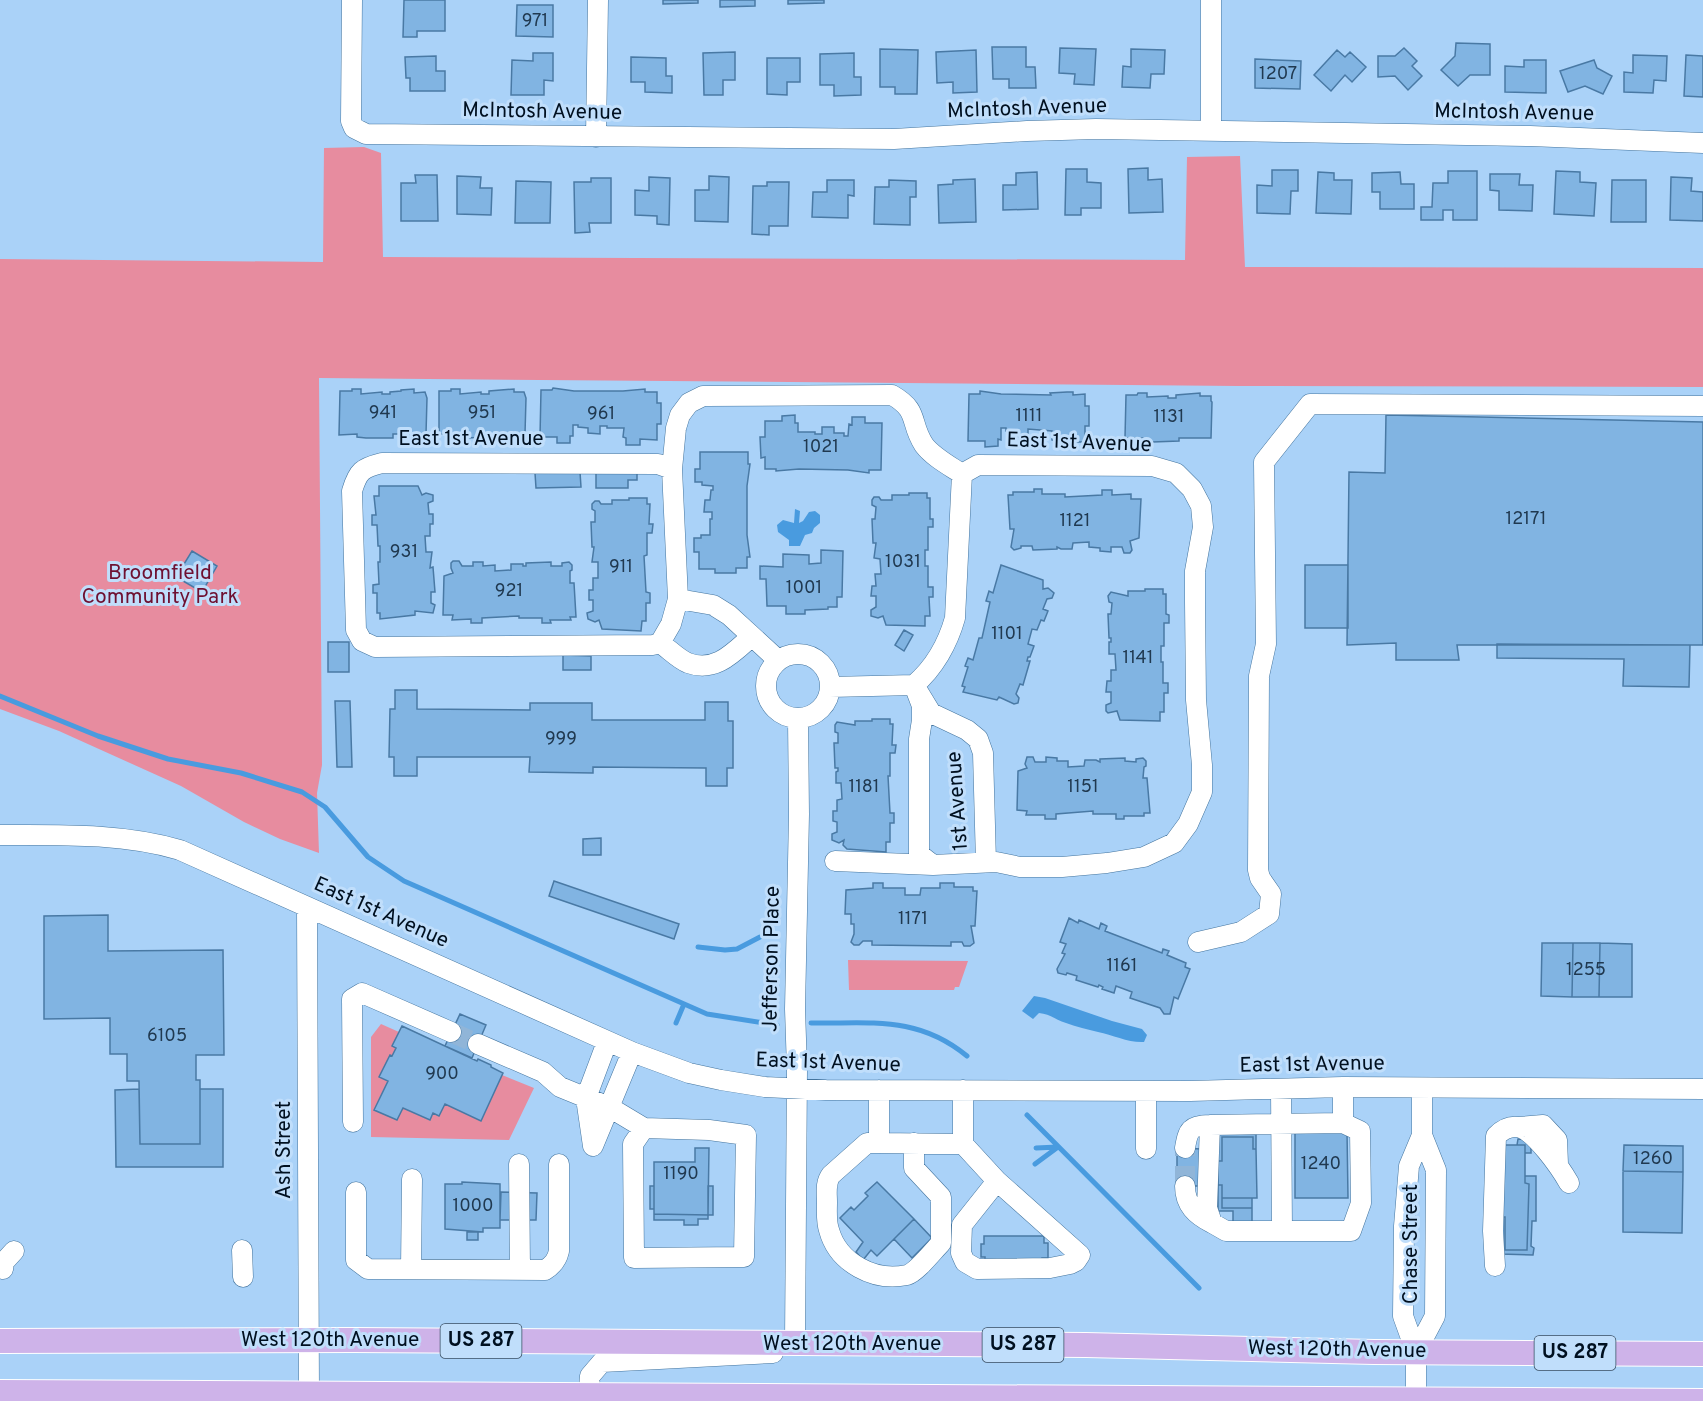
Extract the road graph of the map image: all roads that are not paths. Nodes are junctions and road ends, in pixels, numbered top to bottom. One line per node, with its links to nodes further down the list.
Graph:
1 (352, 0): 5 (street, McIntosh Avenue)
2 (598, 0): 5 (street)
3 (1211, 0): 4 (street)
4 (1211, 130): 5 (street, McIntosh Avenue); 6 (street, McIntosh Avenue)
5 (596, 137)
6 (1703, 143)
7 (1703, 406): 22 (street)
8 (672, 469): 9 (street); 10 (street); 12 (street, East 1st Avenue)
9 (962, 474): 14 (street); 19 (street, East 1st Avenue)
10 (678, 599): 11 (street); 12 (street)
11 (752, 637): 12 (street); 13 (street)
12 (660, 643)
13 (778, 660): 15 (street); 16 (street)
14 (914, 685): 15 (street); 19 (street, 1st Avenue); 20 (street)
15 (830, 687): 16 (street)
16 (798, 719): 28 (street, Jefferson Place)
17 (0, 835): 21 (street, East 1st Avenue)
18 (835, 861): 20 (street, East 1st Avenue)
19 (986, 862): 20 (street, East 1st Avenue)
20 (933, 864)
21 (307, 907): 24 (street, East 1st Avenue); 64 (street, Ash Street)
22 (1198, 942)
23 (451, 1032): 37 (street)
24 (607, 1042): 26 (street, East 1st Avenue); 35 (street)
25 (478, 1044): 35 (street)
26 (632, 1052): 28 (street, East 1st Avenue); 36 (street)
27 (1343, 1087): 29 (street, East 1st Avenue); 30 (street, East 1st Avenue); 38 (street)
28 (797, 1088): 32 (street, East 1st Avenue); 66 (street, Jefferson Place)
29 (1422, 1088): 31 (street, East 1st Avenue); 42 (street, Chase Street)
30 (1281, 1089): 34 (street, East 1st Avenue); 40 (street)
31 (1703, 1089)
32 (879, 1090): 33 (street, East 1st Avenue); 43 (street)
33 (963, 1090): 34 (street, East 1st Avenue); 45 (street)
34 (1146, 1090): 47 (street)
35 (586, 1098): 36 (street); 36 (street)
36 (609, 1107): 41 (street)
37 (353, 1122)
38 (1343, 1123): 40 (street); 56 (street)
39 (1210, 1125): 40 (street); 46 (street); 55 (street)
40 (1281, 1125): 56 (street)
41 (644, 1128): 41 (street)
42 (1422, 1135): 68 (street, Chase Street); 68 (street, Chase Street)
43 (879, 1143): 44 (street); 44 (street)
44 (914, 1143): 45 (street)
45 (963, 1144): 51 (street)
46 (1185, 1148)
47 (1146, 1149)
48 (519, 1164): 62 (street)
49 (559, 1164): 62 (street)
50 (412, 1179): 61 (street)
51 (997, 1181): 51 (street)
52 (1569, 1183): 59 (street)
53 (1185, 1186): 55 (street)
54 (356, 1192): 61 (street)
55 (1212, 1223): 56 (street)
56 (1282, 1231)
57 (242, 1250): 63 (street)
58 (14, 1251): 60 (street)
59 (1495, 1266)
60 (3, 1269)
61 (411, 1269): 62 (street)
62 (520, 1270)
63 (243, 1278)
64 (309, 1340): 65 (main road, West 120th Avenue / US 287); 66 (main road, West 120th Avenue / US 287); 71 (street, Ash Street)
65 (0, 1341)
66 (795, 1344): 67 (main road, West 120th Avenue / US 287)
67 (962, 1344): 68 (main road, West 120th Avenue / US 287); 72 (street)
68 (1416, 1352): 69 (main road, West 120th Avenue / US 287); 73 (street, Chase Street)
69 (1703, 1354)
70 (0, 1392): 71 (main road, US 287)
71 (309, 1394): 72 (main road, US 287)
72 (588, 1398): 73 (main road, US 287)
73 (1416, 1400): 74 (main road, US 287)
74 (1703, 1401)

